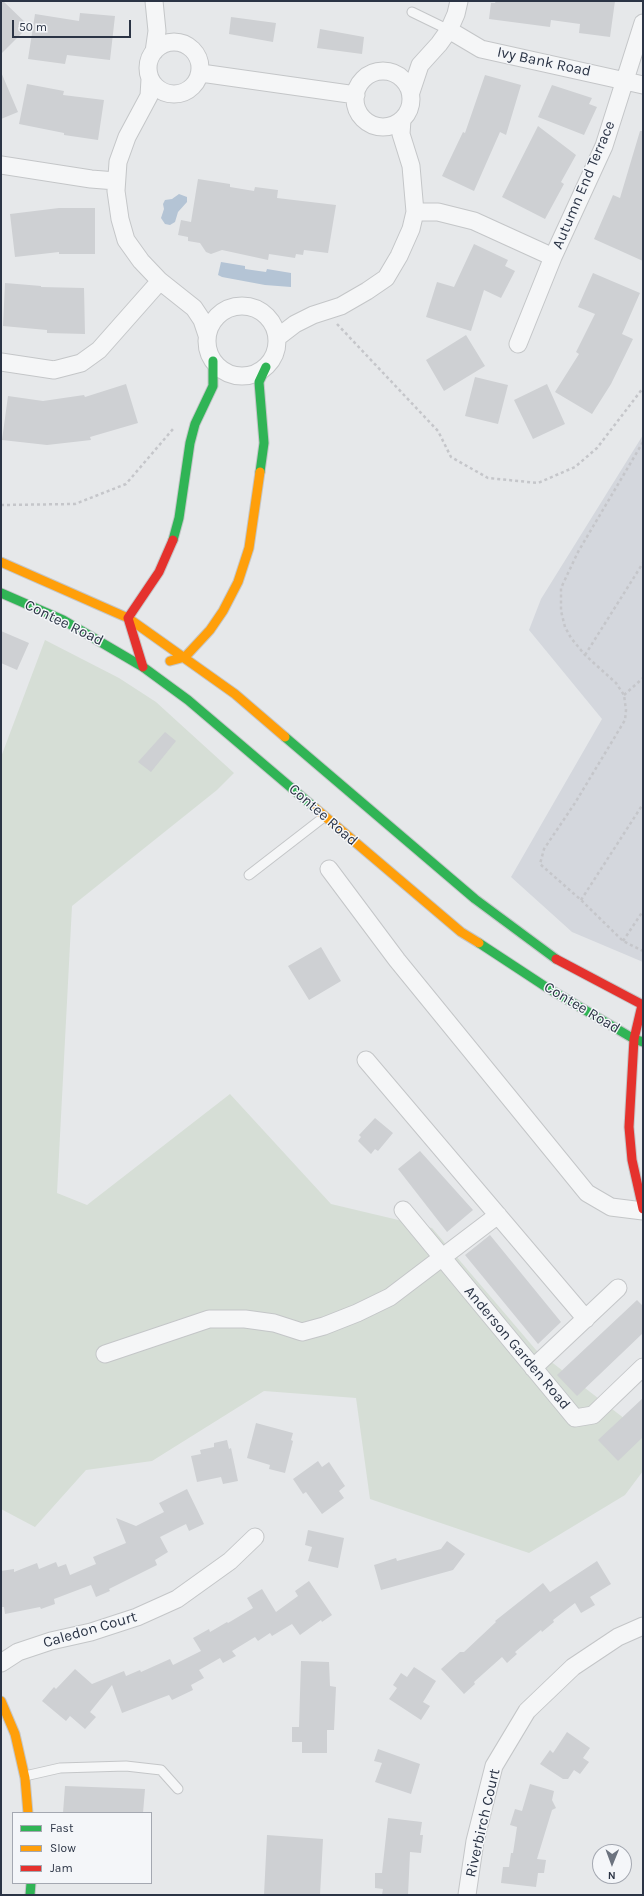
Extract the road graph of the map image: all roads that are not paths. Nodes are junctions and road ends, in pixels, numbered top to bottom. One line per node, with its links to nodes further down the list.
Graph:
1 (459, 1): 5 (street)
2 (155, 8): 6 (street); 7 (street)
3 (412, 12): 5 (lane)
4 (643, 23): 12 (street, Autumn End Terrace)
5 (448, 30): 8 (street); 12 (street, Ivy Bank Road)
6 (180, 42): 7 (street); 9 (street)
7 (154, 52): 11 (street)
8 (420, 65): 10 (street); 14 (street)
9 (201, 73): 15 (street); 16 (street)
10 (395, 73): 14 (street); 15 (street)
11 (150, 78): 16 (street); 17 (street)
12 (626, 80): 13 (street, Ivy Bank Road); 24 (street, Autumn End Terrace)
13 (643, 85)
14 (410, 92): 18 (street)
15 (356, 94): 19 (street)
16 (170, 95): 17 (street)
17 (143, 109): 22 (street)
18 (402, 120): 19 (street); 20 (street)
19 (380, 126): 20 (street)
20 (404, 146): 23 (street)
21 (1, 165): 22 (street)
22 (116, 181): 25 (street)
23 (415, 212): 24 (street); 28 (street)
24 (553, 257): 30 (street, Autumn End Terrace)
25 (160, 281): 26 (street); 32 (street)
26 (182, 297): 27 (street); 29 (street)
27 (226, 309): 28 (street); 29 (street)
28 (275, 330): 33 (street)
29 (207, 335): 31 (street)
30 (518, 344)
31 (213, 361): 33 (street); 36 (street)
32 (1, 362)
33 (266, 367): 37 (street)
34 (1, 562): 36 (street, Contee Road)
35 (1, 593): 38 (street, Contee Road)
36 (128, 618): 37 (street, Contee Road); 38 (street)
37 (185, 657): 38 (street); 42 (street, Contee Road)
38 (143, 667): 39 (street, Contee Road)
39 (324, 817): 41 (lane); 43 (street, Contee Road)
40 (329, 869): 48 (street)
41 (249, 875)
42 (643, 1005): 43 (street)
43 (639, 1041): 46 (street)
44 (366, 1060): 49 (street)
45 (640, 1100): 46 (street)
46 (629, 1127): 48 (street)
47 (403, 1210): 50 (street, Anderson Garden Road)
48 (643, 1210)
49 (498, 1215): 50 (street); 52 (street)
50 (442, 1258): 53 (street); 55 (street, Anderson Garden Road)
51 (618, 1288): 52 (street)
52 (586, 1319): 55 (street)
53 (105, 1354)
54 (643, 1367): 55 (street, Anderson Garden Road)
55 (533, 1368)
56 (255, 1537): 58 (street, Caledon Court)
57 (643, 1626): 65 (street, Riverbirch Court)
58 (1, 1663)
59 (1, 1701): 60 (street)
60 (25, 1776): 61 (lane); 62 (street)
61 (178, 1789)
62 (28, 1812)
63 (31, 1884): 64 (street)
64 (30, 1895)
65 (467, 1895)

